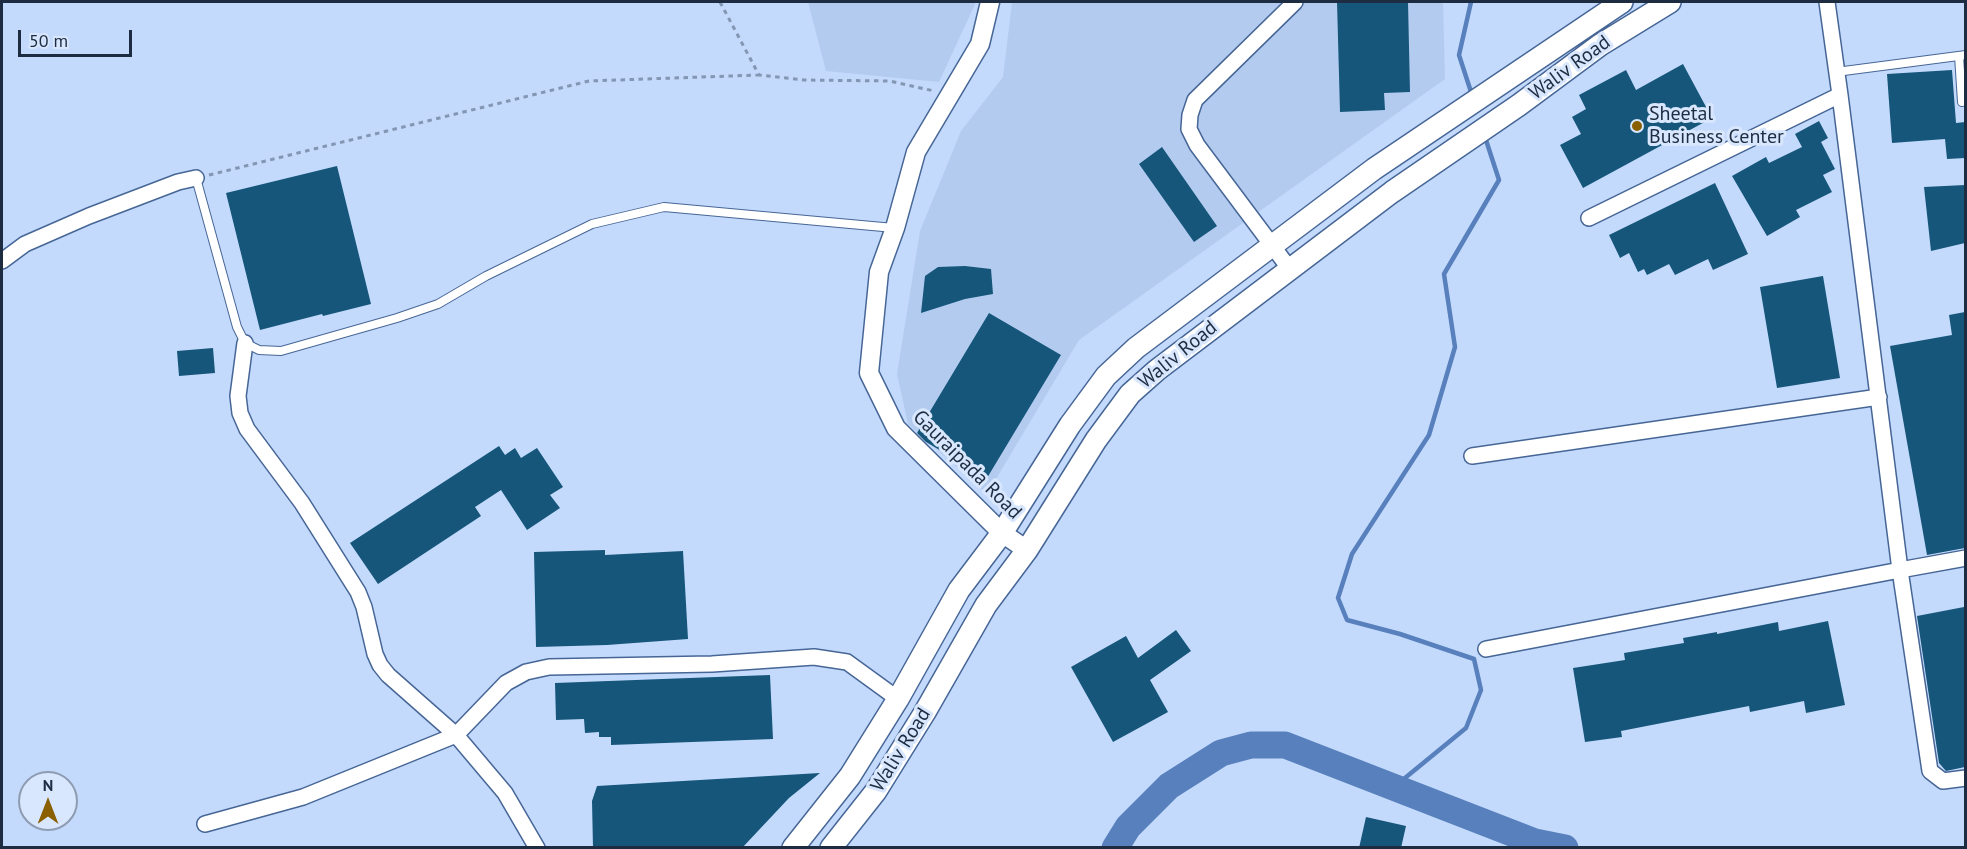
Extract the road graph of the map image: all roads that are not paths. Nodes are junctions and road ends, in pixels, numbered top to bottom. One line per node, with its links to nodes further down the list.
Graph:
1 (990, 2): 12 (street, Gauraipada Road)
2 (1295, 2): 13 (street)
3 (1622, 2): 13 (main road, Waliv Road)
4 (1670, 2): 15 (main road, Waliv Road)
5 (1827, 2): 7 (street)
6 (1962, 56): 7 (lane); 9 (lane)
7 (1836, 72): 8 (street)
8 (1840, 95): 11 (street); 17 (street)
9 (1962, 102)
10 (196, 178): 14 (street); 16 (lane)
11 (1589, 218)
12 (895, 228): 16 (lane); 19 (street, Gauraipada Road)
13 (1271, 245): 15 (street); 19 (main road, Waliv Road)
14 (2, 261)
15 (1289, 268): 20 (main road, Waliv Road)
16 (245, 343): 25 (street)
17 (1879, 397): 18 (street); 22 (street)
18 (1472, 456)
19 (1002, 533): 20 (street, Gauraipada Road); 24 (main road, Waliv Road)
20 (1027, 549): 30 (main road, Waliv Road)
21 (1965, 558): 22 (street)
22 (1900, 570): 23 (street); 26 (street)
23 (1486, 649)
24 (898, 699): 25 (street); 29 (main road, Waliv Road)
25 (456, 735): 27 (street); 28 (street)
26 (1965, 778)
27 (206, 825)
28 (537, 848)
29 (793, 848)
30 (831, 848)

